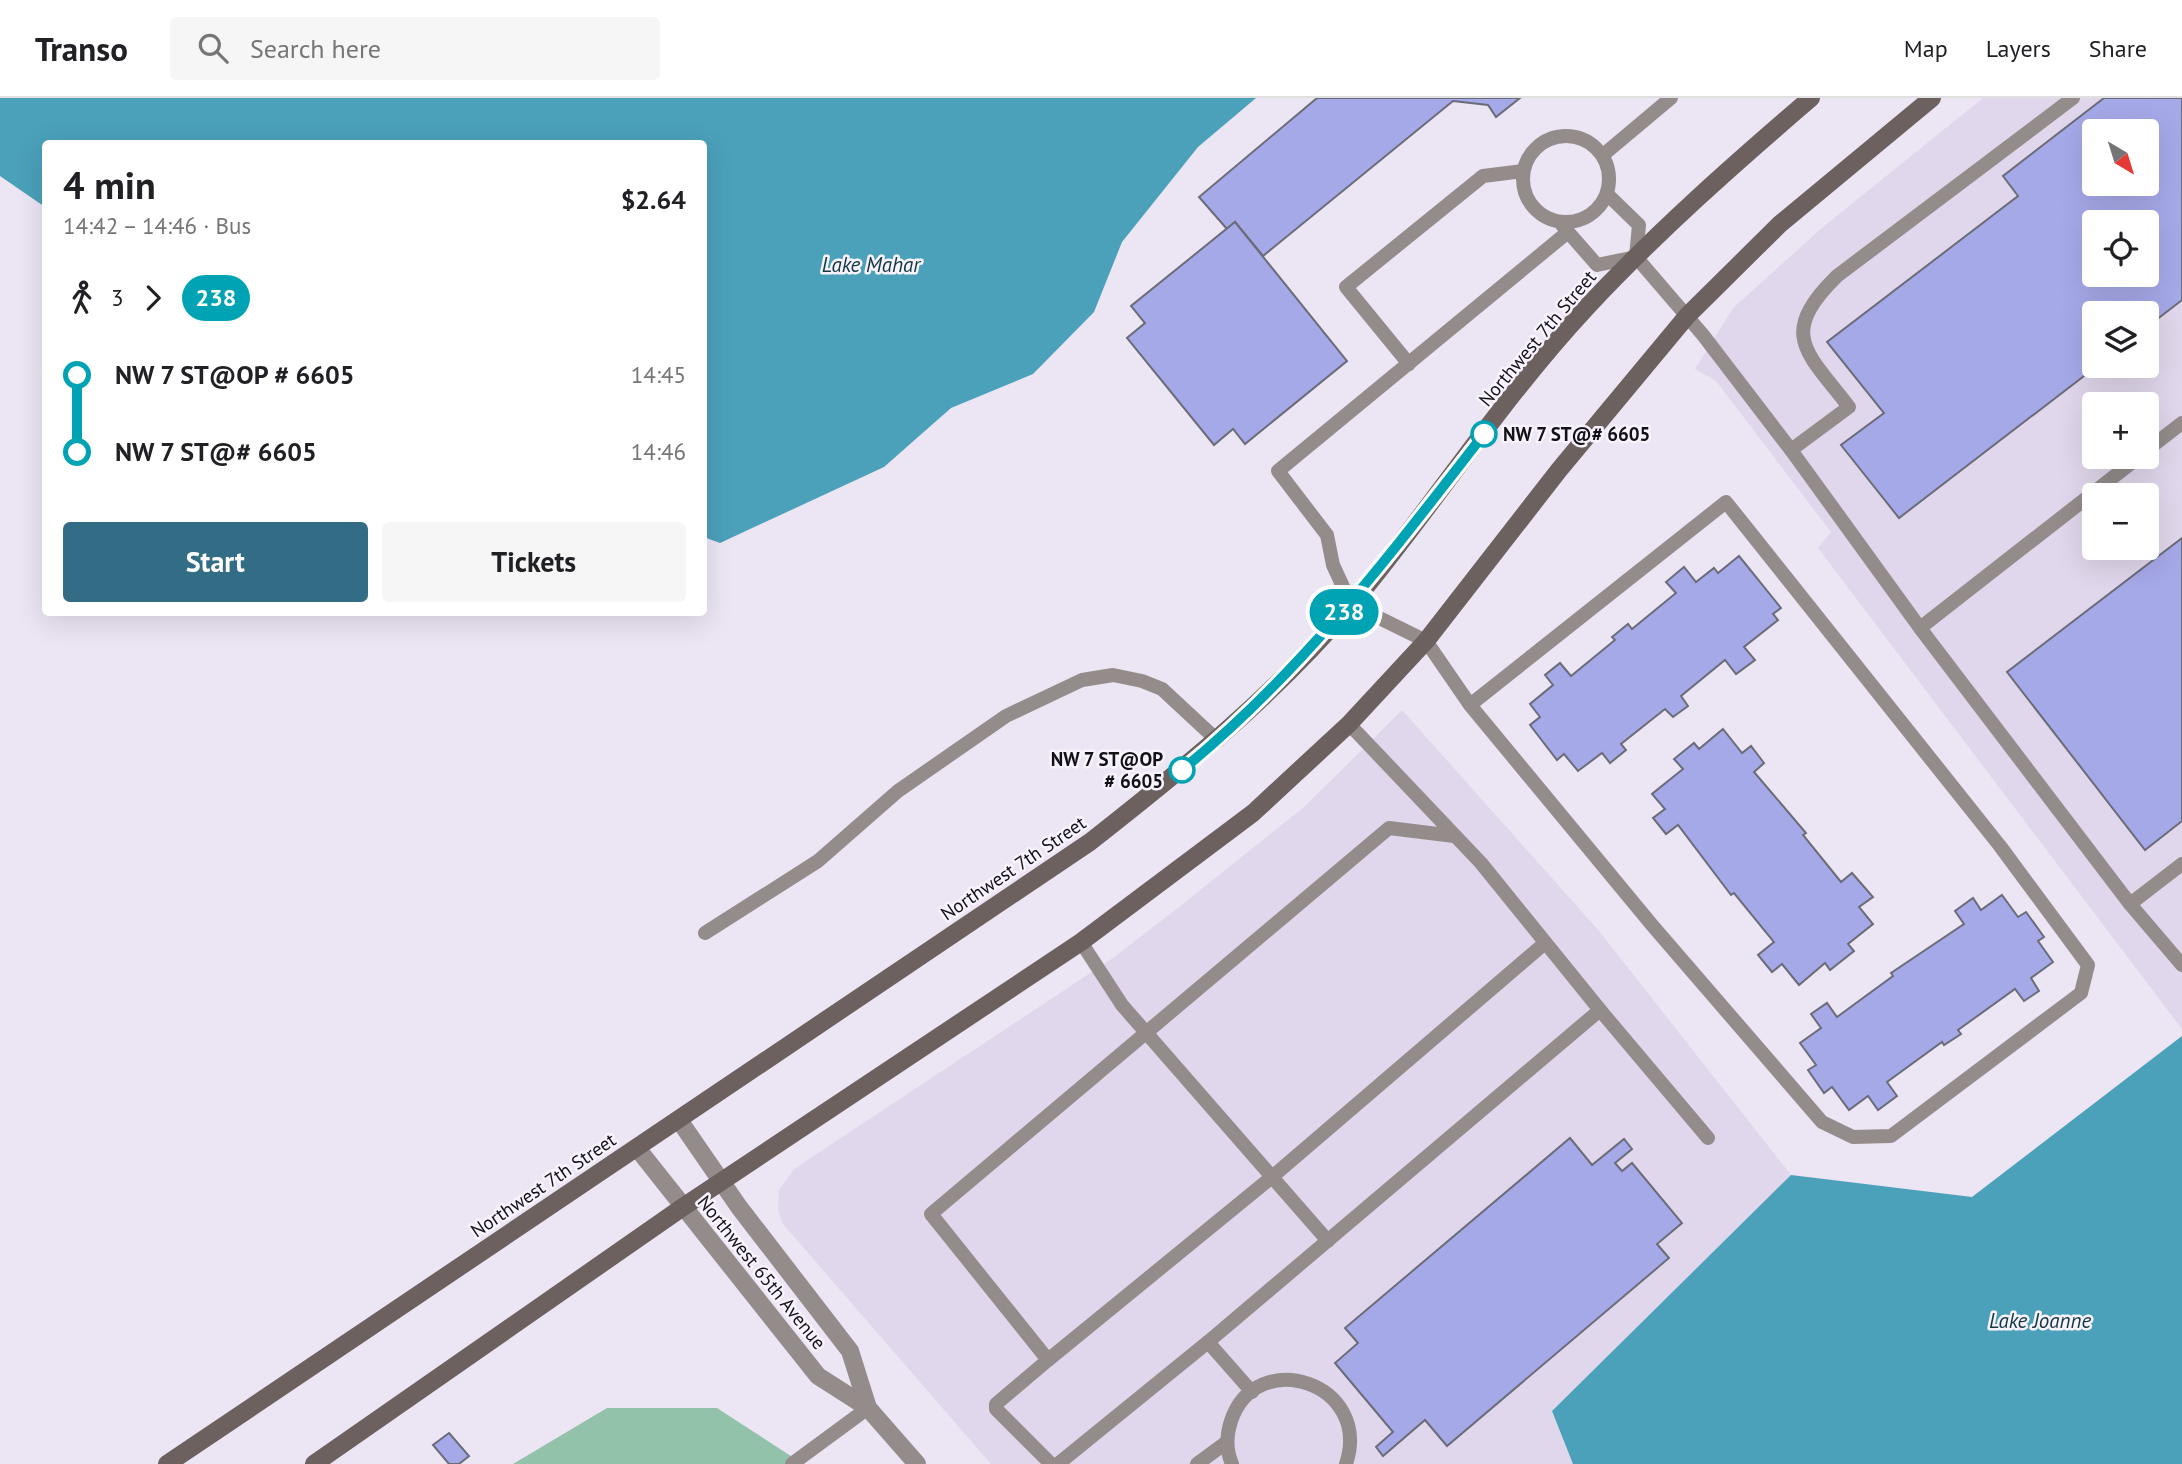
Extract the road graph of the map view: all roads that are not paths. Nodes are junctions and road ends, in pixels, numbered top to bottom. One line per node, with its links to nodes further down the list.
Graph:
1 (1671, 98): 5 (lane)
2 (1811, 98): 9 (main road, Northwest 7th Street)
3 (1932, 98): 10 (main road)
4 (2073, 98): 14 (lane)
5 (1603, 155): 6 (lane); 7 (lane)
6 (1523, 171): 8 (lane); 11 (lane)
7 (1607, 194): 8 (lane); 9 (lane)
8 (1563, 227): 9 (lane); 11 (lane)
9 (1636, 257): 10 (lane); 16 (main road, Northwest 7th Street)
10 (1687, 316): 14 (lane); 18 (main road)
11 (1409, 364): 16 (lane)
12 (2182, 423): 13 (lane)
13 (2159, 441)
14 (1791, 450): 17 (lane)
15 (2124, 469): 17 (lane)
16 (1351, 604): 18 (lane); 21 (main road, Northwest 7th Street)
17 (1920, 628): 24 (lane)
18 (1426, 641): 19 (lane); 20 (main road)
19 (1470, 705): 19 (lane)
20 (1349, 724): 22 (lane); 26 (main road)
21 (1218, 741): 25 (lane); 31 (main road, Northwest 7th Street)
22 (1454, 836): 27 (lane); 30 (lane)
23 (2182, 864): 24 (lane)
24 (2130, 904): 28 (lane)
25 (705, 933)
26 (1081, 942): 30 (lane); 35 (main road)
27 (1545, 943): 29 (lane); 34 (lane)
28 (2182, 965)
29 (1600, 1010): 32 (lane); 37 (lane)
30 (1148, 1034): 34 (lane); 39 (lane)
31 (679, 1120): 33 (main road, Northwest 7th Street); 35 (street, Northwest 65th Avenue)
32 (1709, 1138)
33 (637, 1148): 36 (street, Northwest 65th Avenue); 43 (main road, Northwest 7th Street)
34 (1272, 1177): 37 (lane); 39 (lane)
35 (723, 1182): 36 (main road); 41 (street, Northwest 65th Avenue)
36 (683, 1207): 41 (street, Northwest 65th Avenue); 44 (main road)
37 (1328, 1241): 38 (lane)
38 (1208, 1342): 40 (lane); 48 (lane)
39 (1048, 1360): 47 (lane)
40 (1252, 1392): 42 (lane); 51 (lane)
41 (868, 1408): 45 (lane); 46 (street, Northwest 65th Avenue)
42 (1227, 1442): 49 (lane); 50 (lane)
43 (167, 1464)
44 (314, 1464)
45 (792, 1464)
46 (917, 1464)
47 (1051, 1464)
48 (1058, 1464)
49 (1197, 1464)
50 (1232, 1464)
51 (1346, 1464)

